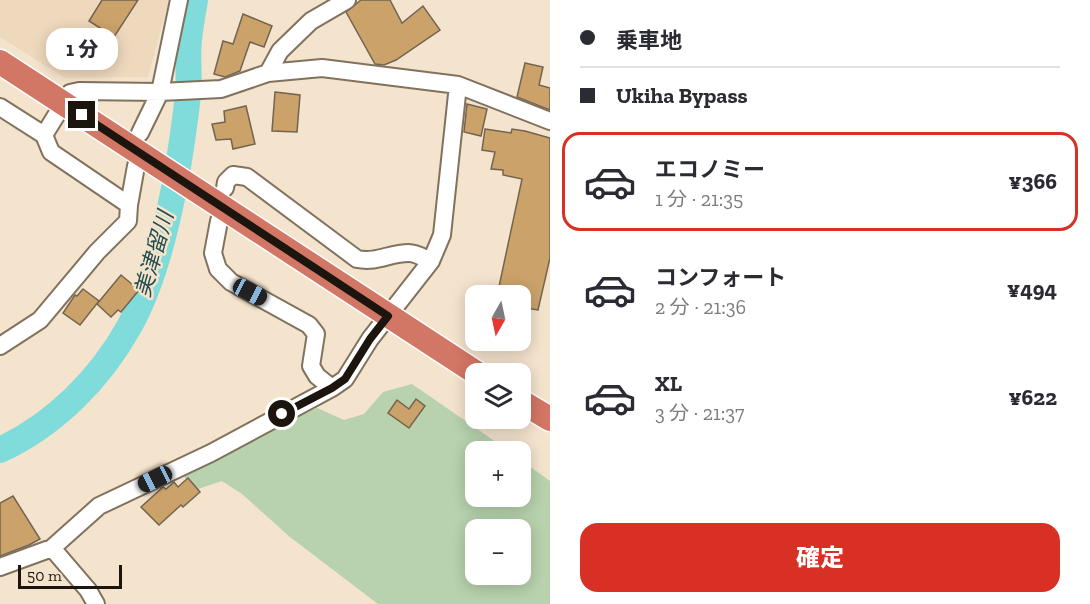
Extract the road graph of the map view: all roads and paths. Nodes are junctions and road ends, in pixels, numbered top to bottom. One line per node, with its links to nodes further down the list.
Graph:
1 (179, 0): 6 (street)
2 (346, 0): 4 (street)
3 (0, 62): 7 (highway)
4 (268, 73): 5 (street); 6 (street)
5 (458, 86): 9 (street); 16 (street)
6 (160, 92): 7 (street); 10 (street)
7 (63, 103): 11 (street); 12 (highway)
8 (0, 107): 11 (street)
9 (550, 121)
10 (140, 133)
11 (44, 135): 14 (street)
12 (146, 165): 13 (highway); 14 (street)
13 (215, 191): 16 (street); 17 (highway)
14 (129, 205): 18 (street)
15 (219, 221): 20 (street)
16 (431, 261): 17 (street)
17 (388, 316): 19 (highway); 20 (street)
18 (0, 346)
19 (465, 366)
20 (332, 388): 23 (street)
21 (531, 407): 22 (highway)
22 (550, 419)
23 (52, 548): 24 (street); 25 (street)
24 (0, 567)
25 (96, 604)

